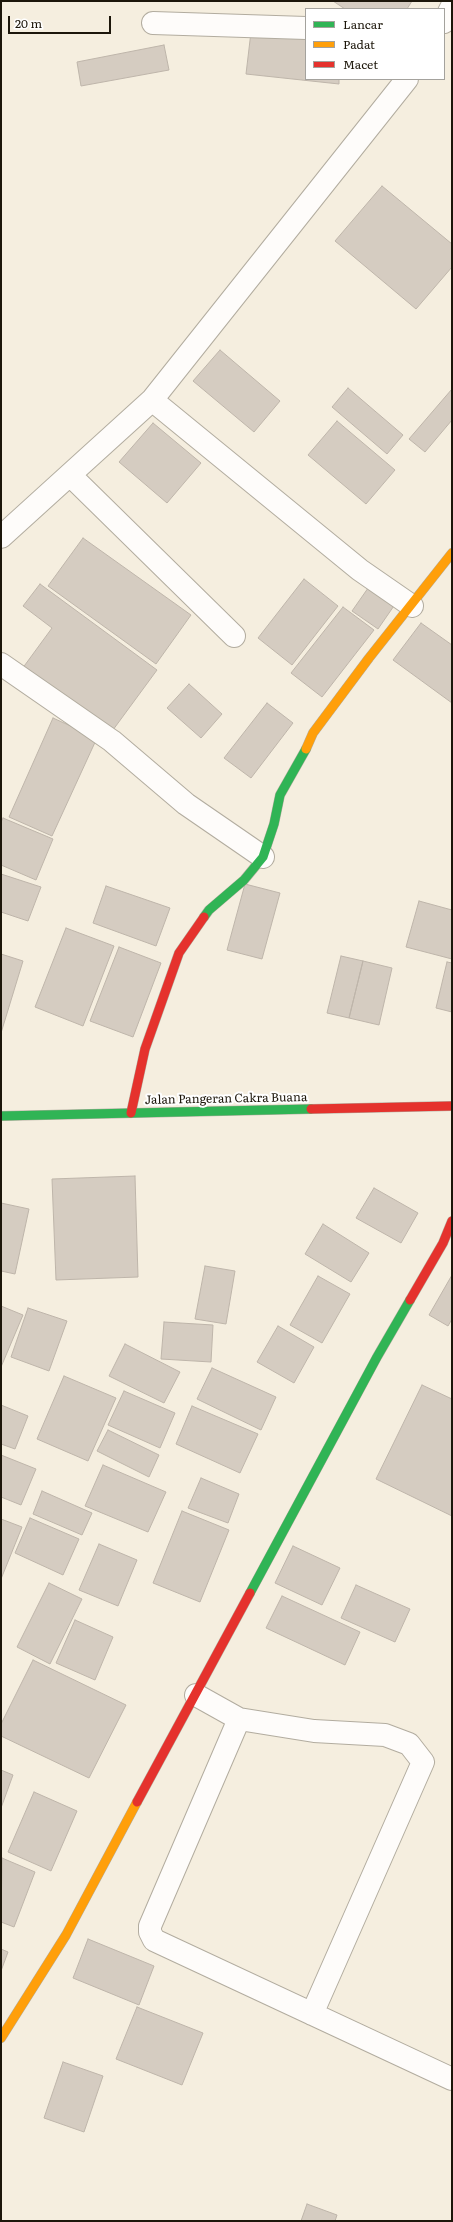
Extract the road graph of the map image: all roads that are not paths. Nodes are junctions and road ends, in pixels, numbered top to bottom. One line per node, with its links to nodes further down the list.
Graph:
1 (452, 6): 2 (street)
2 (445, 22)
3 (153, 23): 4 (street)
4 (305, 28)
5 (406, 80): 6 (street)
6 (152, 400): 7 (street); 10 (street)
7 (70, 475): 8 (street); 11 (street)
8 (1, 537)
9 (452, 552): 10 (street)
10 (412, 606): 13 (street)
11 (234, 636)
12 (1, 664): 13 (street)
13 (263, 857): 15 (street)
14 (452, 1106): 15 (street, Jalan Pangeran Cakra Buana)
15 (131, 1113): 16 (street, Jalan Pangeran Cakra Buana)
16 (1, 1116)
17 (452, 1221): 18 (street)
18 (196, 1695): 19 (street); 21 (street)
19 (239, 1719): 20 (street); 20 (street)
20 (312, 2014): 22 (street)
21 (3, 2029)
22 (452, 2079)

